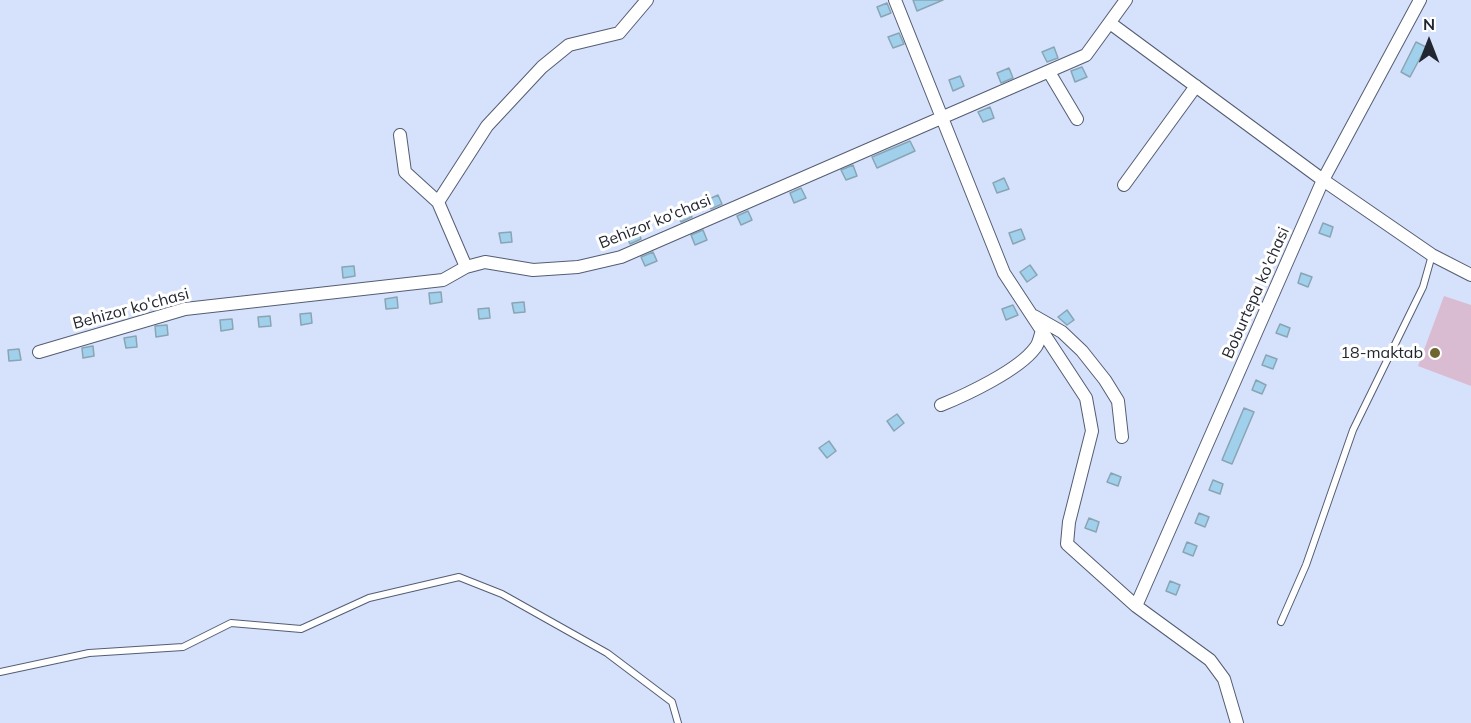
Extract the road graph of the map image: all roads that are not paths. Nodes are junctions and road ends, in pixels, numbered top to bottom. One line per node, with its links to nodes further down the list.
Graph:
1 (647, 0): 13 (street)
2 (895, 0): 8 (street)
3 (1126, 0): 5 (street, Behizor ko'chasi)
4 (1420, 0): 11 (street, Boburtepa ko'chasi)
5 (1110, 23): 6 (street, Behizor ko'chasi); 7 (street)
6 (1049, 72): 8 (street, Behizor ko'chasi); 9 (street)
7 (1196, 86): 11 (street); 12 (street)
8 (943, 118): 15 (street, Behizor ko'chasi); 17 (street)
9 (1077, 119)
10 (400, 135): 13 (street)
11 (1323, 180): 14 (street); 22 (street, Boburtepa ko'chasi)
12 (1124, 186)
13 (438, 202): 15 (street)
14 (1432, 255): 16 (street); 23 (lane)
15 (466, 267): 19 (street, Behizor ko'chasi)
16 (1471, 275)
17 (1031, 314): 18 (street); 21 (street)
18 (1042, 330): 20 (street); 22 (street)
19 (39, 352)
20 (941, 405)
21 (1122, 436)
22 (1136, 606): 26 (street)
23 (1281, 622)
24 (0, 672): 25 (lane)
25 (678, 723)
26 (1237, 723)

